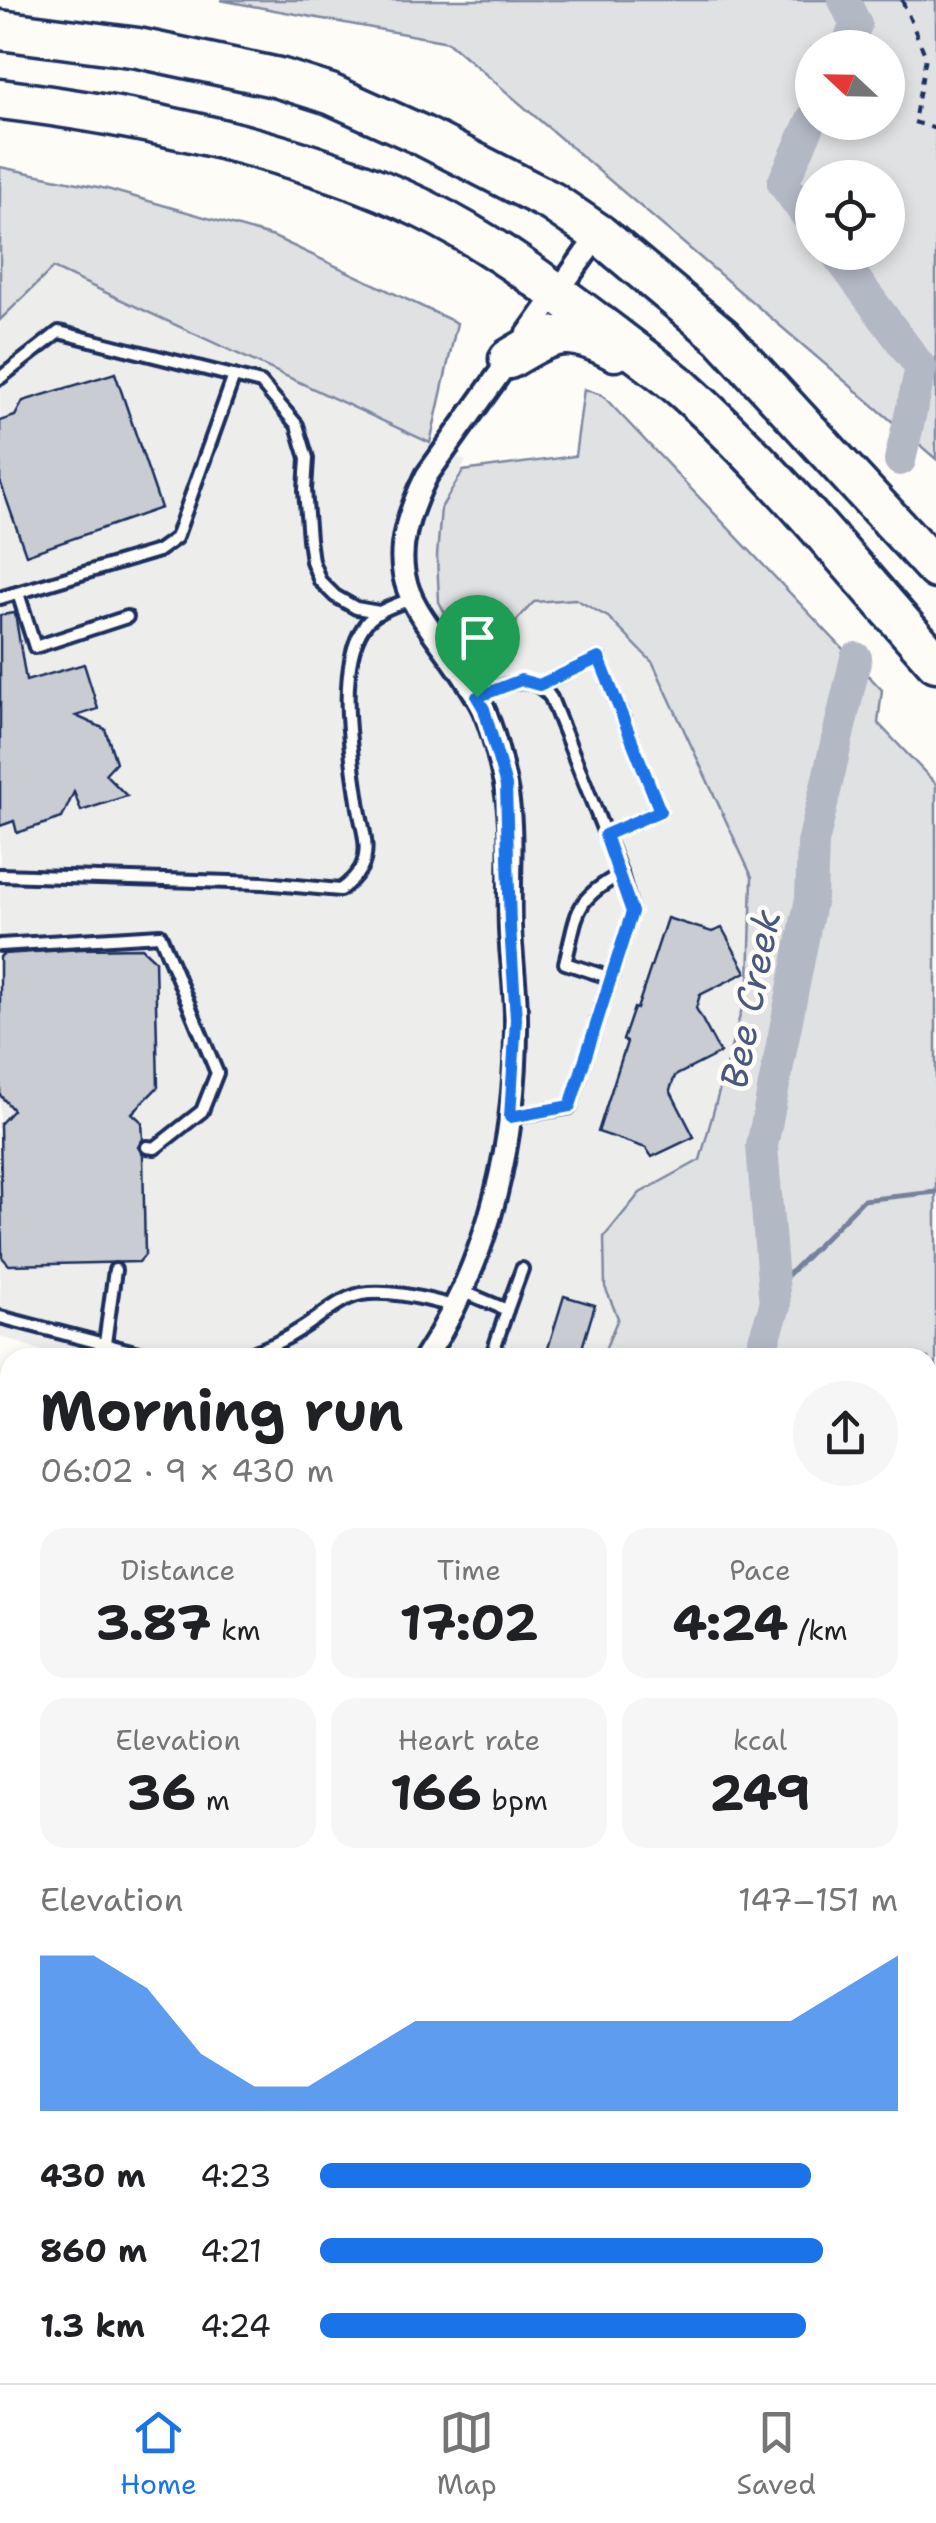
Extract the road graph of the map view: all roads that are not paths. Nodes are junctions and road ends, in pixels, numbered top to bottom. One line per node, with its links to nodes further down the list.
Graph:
1 (0, 30): 3 (highway)
2 (0, 99): 4 (highway)
3 (599, 234): 4 (street); 9 (highway)
4 (557, 294): 5 (street); 8 (highway)
5 (510, 360): 8 (highway); 12 (street)
6 (234, 376): 7 (lane); 10 (lane); 13 (lane)
7 (0, 378)
8 (682, 388): 15 (highway)
9 (936, 569)
10 (18, 592): 11 (lane); 14 (lane)
11 (0, 598)
12 (410, 599): 13 (lane); 17 (street)
13 (378, 612): 19 (lane)
14 (127, 617)
15 (936, 662)
16 (539, 685): 17 (lane); 18 (lane); 18 (lane)
17 (477, 697): 23 (street)
18 (605, 835): 20 (lane)
19 (0, 874)
20 (621, 874): 22 (lane); 22 (lane)
21 (0, 945): 24 (lane)
22 (611, 978): 23 (lane)
23 (510, 1117): 27 (street)
24 (147, 1147)
25 (522, 1269): 28 (lane)
26 (115, 1270): 30 (lane)
27 (458, 1298): 28 (lane); 32 (lane); 33 (street)
28 (507, 1310): 34 (lane)
29 (0, 1317): 30 (lane)
30 (105, 1344): 31 (lane)
31 (120, 1348)
32 (266, 1348)
33 (431, 1348)
34 (494, 1348)

